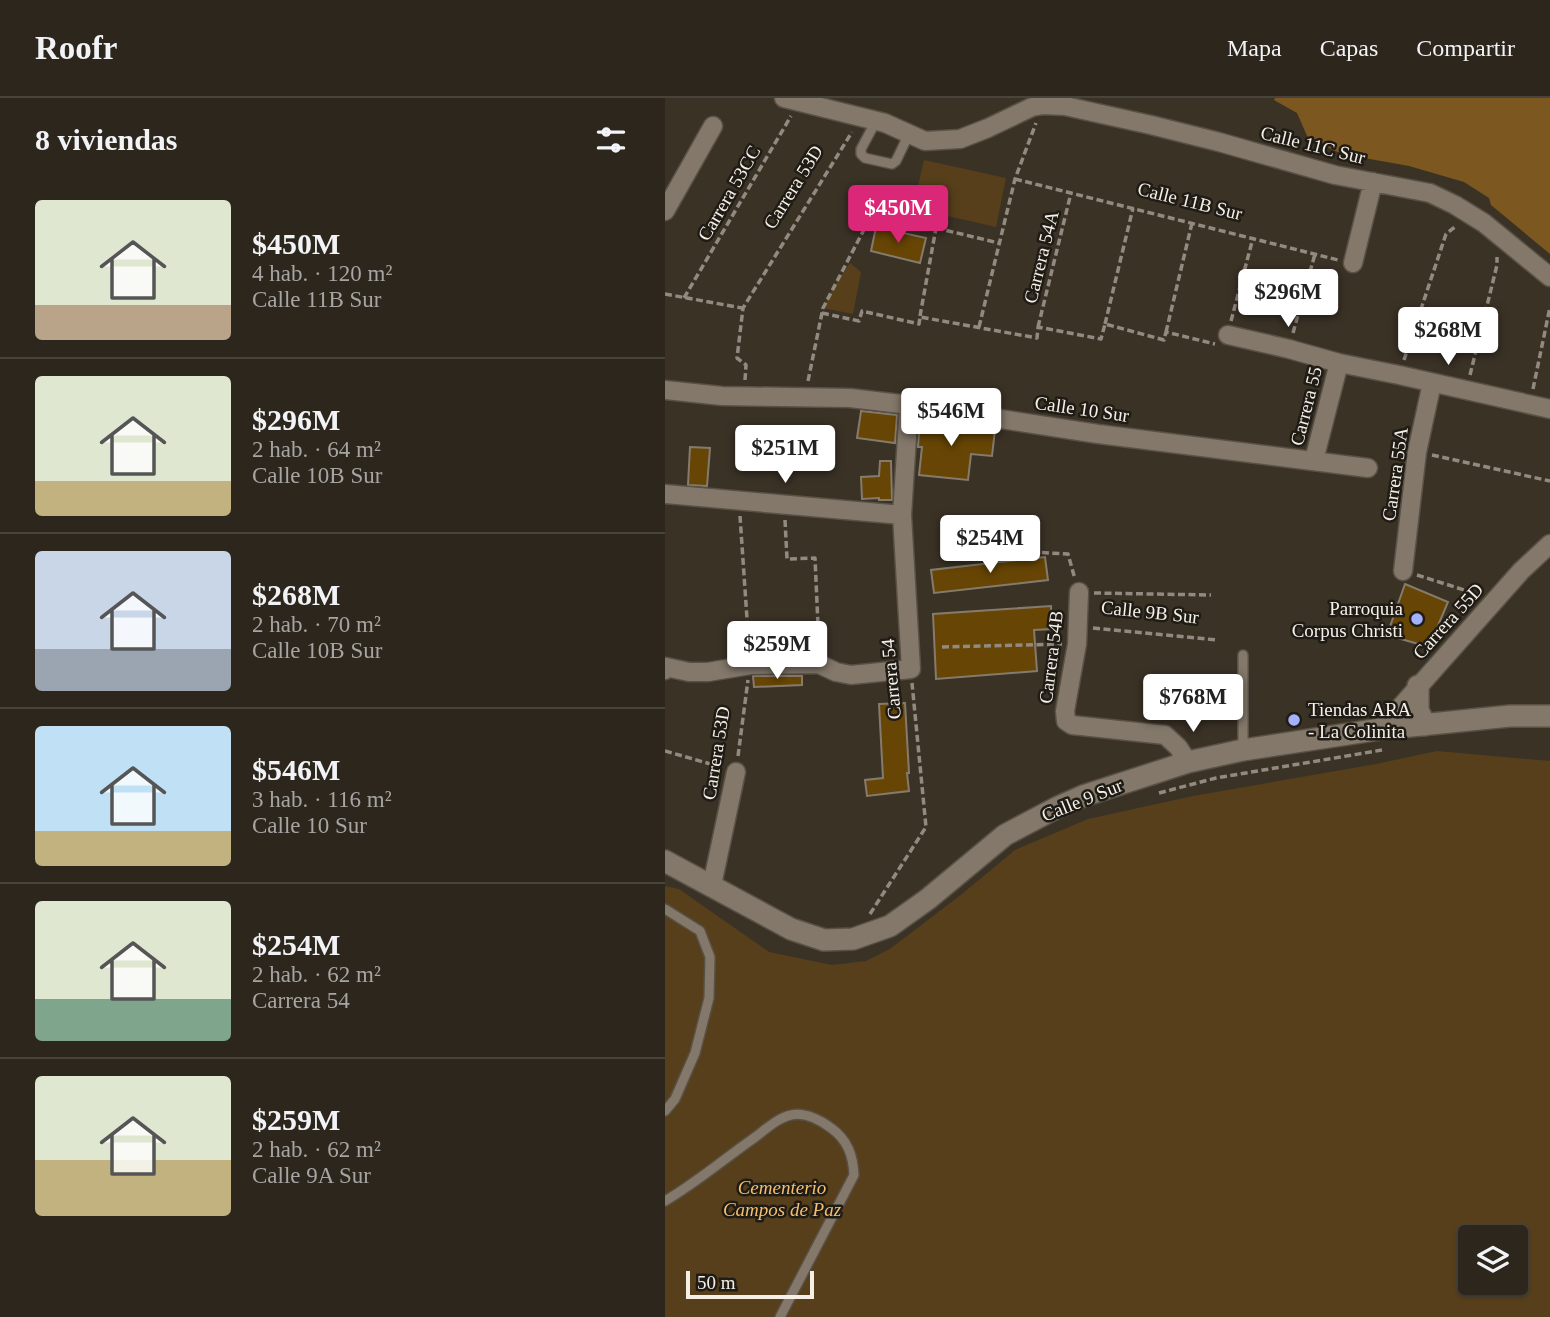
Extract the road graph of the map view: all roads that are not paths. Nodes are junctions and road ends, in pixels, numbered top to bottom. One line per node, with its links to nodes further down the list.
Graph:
1 (792, 100): 2 (street)
2 (868, 119): 4 (street); 4 (lane)
3 (713, 126): 6 (street)
4 (909, 134): 5 (street, Calle 11C Sur)
5 (1373, 182): 7 (street); 8 (street, Calle 11C Sur)
6 (665, 211)
7 (1353, 264)
8 (1550, 277)
9 (1228, 335): 10 (street)
10 (1339, 363): 11 (street); 15 (street, Carrera 55)
11 (1432, 383): 14 (street); 20 (street, Carrera 55A)
12 (665, 390): 13 (street, Calle 10 Sur)
13 (909, 405): 15 (street, Calle 10 Sur); 18 (street, Carrera 54)
14 (1550, 409)
15 (1314, 460): 16 (street, Calle 10 Sur)
16 (1368, 468)
17 (665, 494): 18 (street)
18 (902, 514): 23 (street, Carrera 54)
19 (1550, 544): 24 (street, Carrera 55D)
20 (1403, 571)
21 (1079, 592): 29 (street, Carrera 54B)
22 (1243, 655): 28 (lane)
23 (665, 668)
24 (1418, 686): 26 (main road); 27 (street, Carrera 55D)
25 (1550, 716): 26 (main road, Calle 9 Sur)
26 (1425, 725): 27 (main road, Calle 9 Sur)
27 (1382, 739): 28 (main road, Calle 9 Sur)
28 (1243, 750): 29 (main road, Calle 9 Sur)
29 (1188, 762): 32 (main road, Calle 9 Sur)
30 (736, 772): 32 (street, Carrera 53D)
31 (665, 861): 32 (main road, Calle 9 Sur)
32 (712, 885)
33 (665, 909): 34 (lane)
34 (665, 1111)
35 (665, 1201): 36 (lane)
36 (781, 1317)

